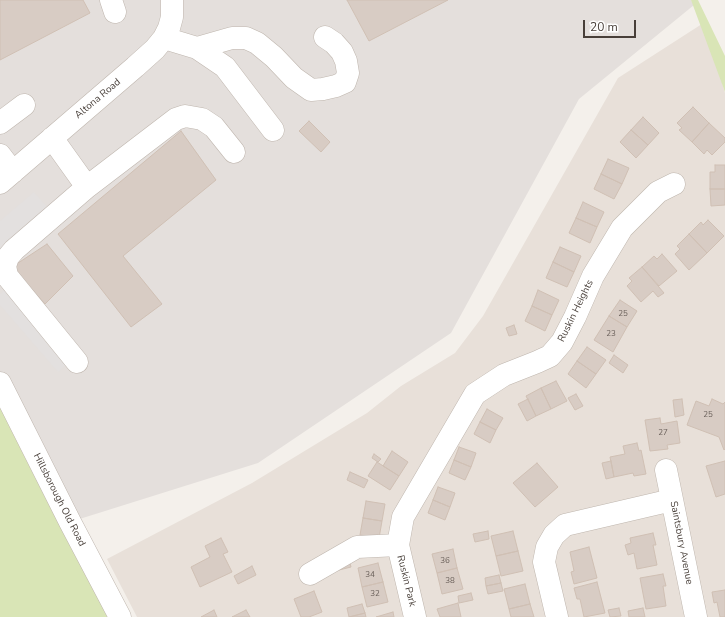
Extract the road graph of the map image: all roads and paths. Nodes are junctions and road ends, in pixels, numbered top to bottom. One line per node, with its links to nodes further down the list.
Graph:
1 (172, 0): 3 (street, Altona Road)
2 (325, 37): 4 (street)
3 (164, 38): 4 (street); 8 (street, Altona Road)
4 (197, 48): 7 (street)
5 (24, 105): 6 (street)
6 (0, 123)
7 (273, 130)
8 (52, 138): 11 (street, Altona Road); 13 (street)
9 (234, 152): 13 (street)
10 (0, 155): 11 (street)
11 (7, 178)
12 (674, 184): 18 (street, Ruskin Heights)
13 (87, 187): 14 (street)
14 (77, 362)
15 (0, 383): 20 (street, Hillsborough Old Road)
16 (666, 470): 17 (street, Saintsbury Avenue)
17 (672, 500): 22 (street); 23 (street, Saintsbury Avenue)
18 (398, 545): 19 (street); 21 (street, Ruskin Park)
19 (310, 574)
20 (120, 617)
21 (415, 617)
22 (557, 617)
23 (696, 617)

